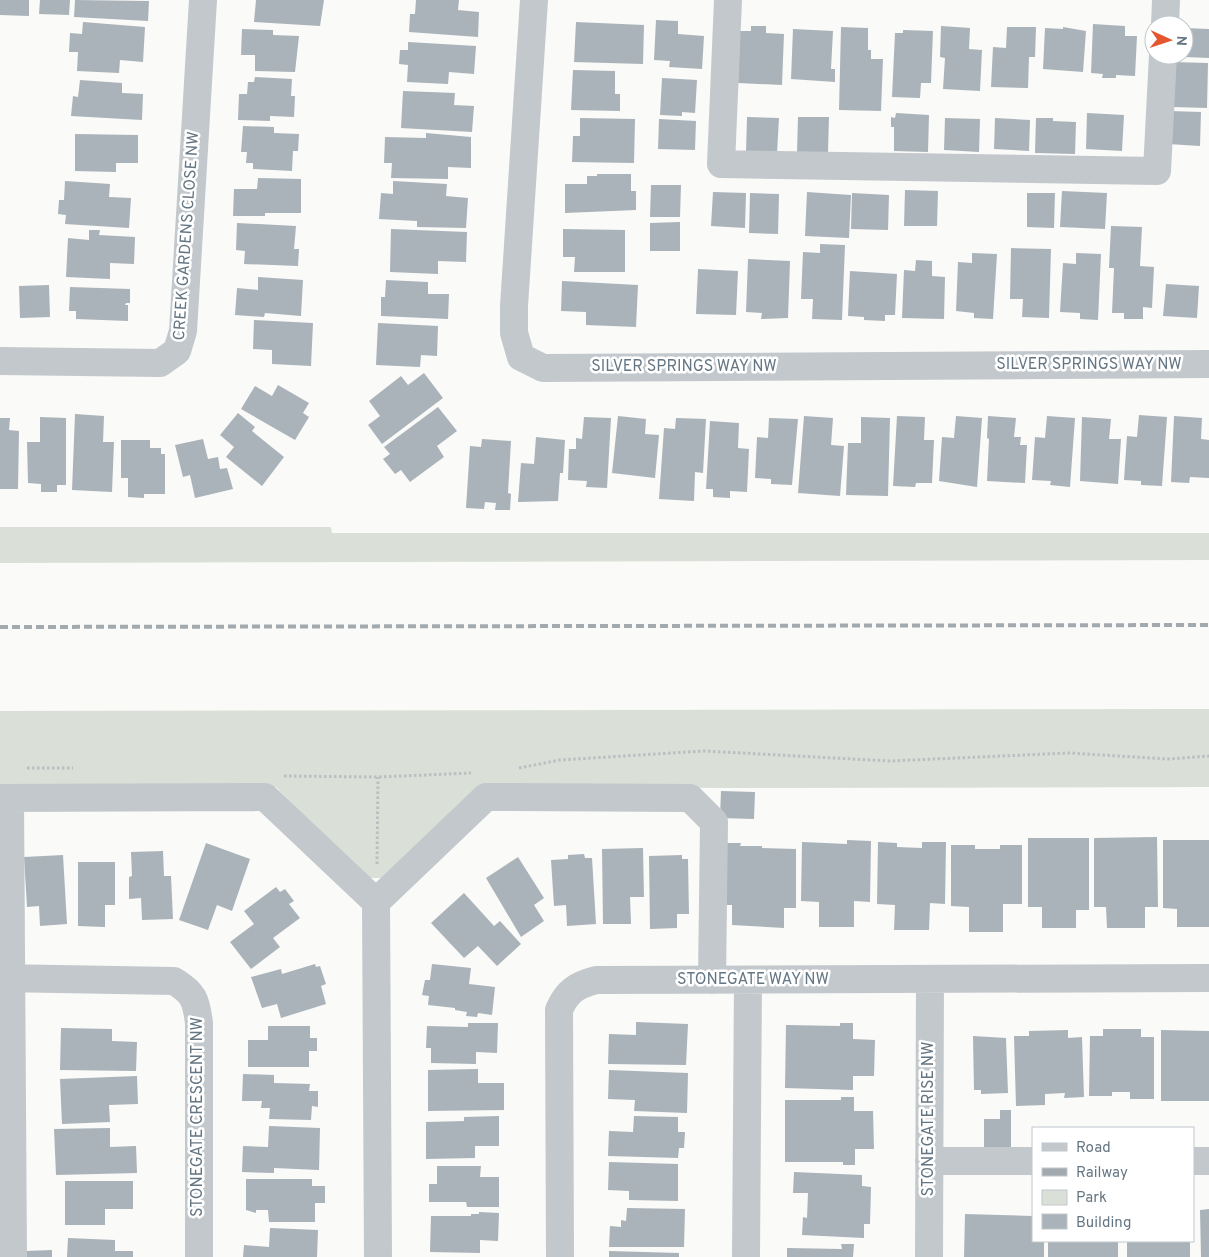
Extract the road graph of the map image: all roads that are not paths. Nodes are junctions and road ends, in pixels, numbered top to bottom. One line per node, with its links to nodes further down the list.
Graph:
1 (203, 0): 7 (street, CREEK GARDENS CLOSE NW)
2 (534, 0): 8 (street, SILVER SPRINGS WAY NW)
3 (728, 0): 6 (street)
4 (1166, 0): 5 (street)
5 (1165, 15)
6 (1162, 65)
7 (0, 361)
8 (1209, 364)
9 (5, 798): 10 (street); 11 (street)
10 (376, 902): 13 (street); 22 (street)
11 (6, 978): 20 (street); 21 (street, STONEGATE CRESCENT NW)
12 (1209, 978): 15 (street, STONEGATE WAY NW)
13 (712, 980): 14 (street, STONEGATE WAY NW); 23 (street, STONEGATE WAY NW)
14 (748, 980): 15 (street, STONEGATE WAY NW); 24 (street)
15 (930, 981): 16 (street, STONEGATE RISE NW)
16 (929, 1161): 17 (street); 25 (street, STONEGATE RISE NW)
17 (1032, 1161)
18 (1194, 1161): 19 (street)
19 (1209, 1161)
20 (13, 1257)
21 (199, 1257)
22 (378, 1257)
23 (560, 1257)
24 (746, 1257)
25 (929, 1257)

